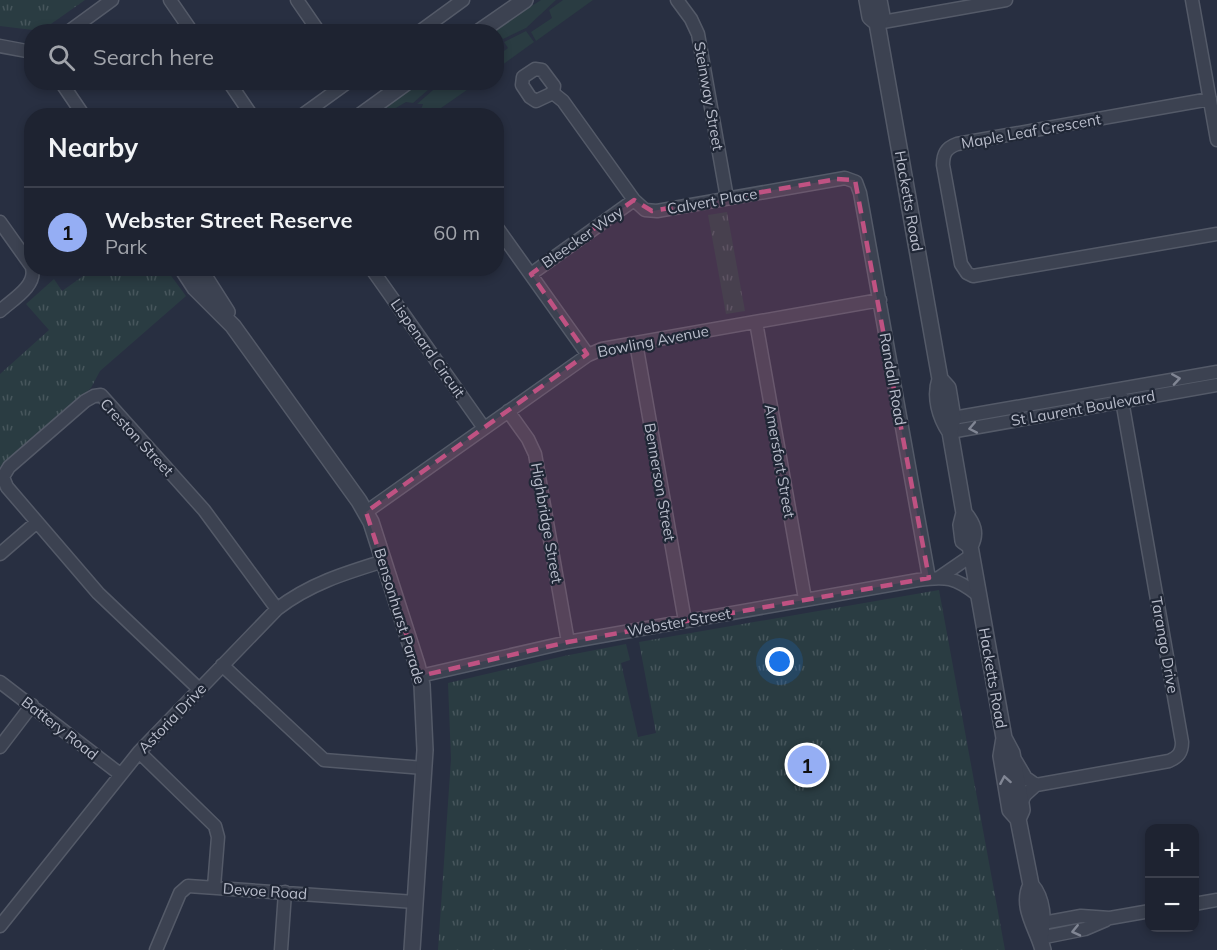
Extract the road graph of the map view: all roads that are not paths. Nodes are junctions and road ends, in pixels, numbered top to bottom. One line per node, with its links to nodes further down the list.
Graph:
1 (112, 0): 12 (street)
2 (170, 0): 13 (street)
3 (297, 0): 14 (street)
4 (463, 0): 15 (street)
5 (525, 0): 16 (street)
6 (676, 0): 31 (street, Steinway Street)
7 (867, 0): 11 (street, Hacketts Road)
8 (879, 0): 11 (street, Hacketts Road)
9 (1006, 0): 11 (street)
10 (1192, 0): 24 (street)
11 (878, 23): 53 (street, Hacketts Road)
12 (79, 24)
13 (186, 24)
14 (314, 24)
15 (427, 24)
16 (490, 24)
17 (0, 45): 18 (street)
18 (24, 50)
19 (66, 90): 25 (street)
20 (234, 90): 26 (street)
21 (337, 90): 27 (street)
22 (396, 90): 28 (street)
23 (553, 93): 32 (street)
24 (1210, 99): 29 (street); 34 (street, Maple Leaf Crescent)
25 (79, 108)
26 (247, 108)
27 (312, 108)
28 (371, 108)
29 (1217, 141)
30 (855, 180): 31 (street, Calvert Place); 42 (street, Randall Road)
31 (727, 198): 32 (street, Calvert Place)
32 (634, 200): 37 (street, Bleecker Way)
33 (0, 222): 36 (street)
34 (1217, 234)
35 (504, 237): 37 (street)
36 (24, 256)
37 (531, 274): 47 (street)
38 (34, 276): 43 (street)
39 (187, 276): 45 (street, Bensonhurst Parade)
40 (203, 276): 45 (street, Bensonhurst Parade)
41 (377, 276): 54 (street, Lispenard Circuit)
42 (880, 300): 44 (street, Bowling Avenue); 60 (street, Randall Road)
43 (0, 311)
44 (756, 322): 46 (street, Bowling Avenue); 62 (street, Amersfort Street)
45 (233, 326): 55 (street, Bensonhurst Parade)
46 (636, 343): 47 (street, Bowling Avenue); 64 (street, Bennerson Street)
47 (588, 355): 52 (street, Bowling Avenue)
48 (1217, 372): 50 (street, St Laurent Boulevard, one-way to 48)
49 (1217, 385): 51 (street, St Laurent Boulevard)
50 (1120, 388): 51 (street, Tarango Drive); 53 (street, St Laurent Boulevard)
51 (1122, 401): 53 (street, St Laurent Boulevard, one-way to 53); 77 (street, Tarango Drive)
52 (507, 411): 54 (street, Bowling Avenue); 65 (street, Highbridge Street)
53 (948, 424): 57 (street, Hacketts Road)
54 (484, 428): 55 (street, Bowling Avenue)
55 (366, 512): 59 (street, Bensonhurst Parade)
56 (37, 522): 58 (street); 63 (street, Creston Street); 69 (street, Creston Street)
57 (972, 546): 60 (street, Webster Street); 61 (street, Hacketts Road)
58 (0, 554)
59 (384, 561): 63 (street, Astoria Drive); 67 (street, Bensonhurst Parade)
60 (934, 578): 61 (street); 62 (street, Webster Street)
61 (978, 595): 71 (street, Hacketts Road)
62 (805, 599): 64 (street, Webster Street)
63 (277, 609): 66 (street, Astoria Drive)
64 (685, 621): 65 (street, Webster Street)
65 (568, 642): 67 (street, Webster Street)
66 (222, 665): 69 (street, Astoria Drive); 75 (street)
67 (420, 676): 75 (street, Bensonhurst Parade)
68 (0, 682): 70 (street, Battery Road)
69 (199, 689): 73 (street, Astoria Drive)
70 (32, 705): 72 (street); 76 (street, Battery Road)
71 (1004, 738): 74 (street, Hacketts Road); 79 (street, Hacketts Road, one-way to 71)
72 (0, 747)
73 (139, 752): 76 (street, Astoria Drive); 80 (street)
74 (1012, 753): 77 (street); 78 (street, Hacketts Road)
75 (424, 768): 83 (street, Bensonhurst Parade)
76 (120, 774): 86 (street, Astoria Drive)
77 (1036, 784): 78 (street)
78 (1022, 803): 79 (street, Hacketts Road)
79 (1018, 819): 87 (street, Hacketts Road)
80 (214, 887): 81 (street, Devoe Road); 88 (street, Devoe Road)
81 (285, 892): 83 (street, Devoe Road); 89 (street)
82 (1217, 900): 84 (street)
83 (415, 902): 90 (street, Bensonhurst Parade)
84 (1199, 902)
85 (1145, 912): 87 (street)
86 (0, 926)
87 (1040, 934)
88 (156, 950)
89 (281, 950)
90 (412, 950)

